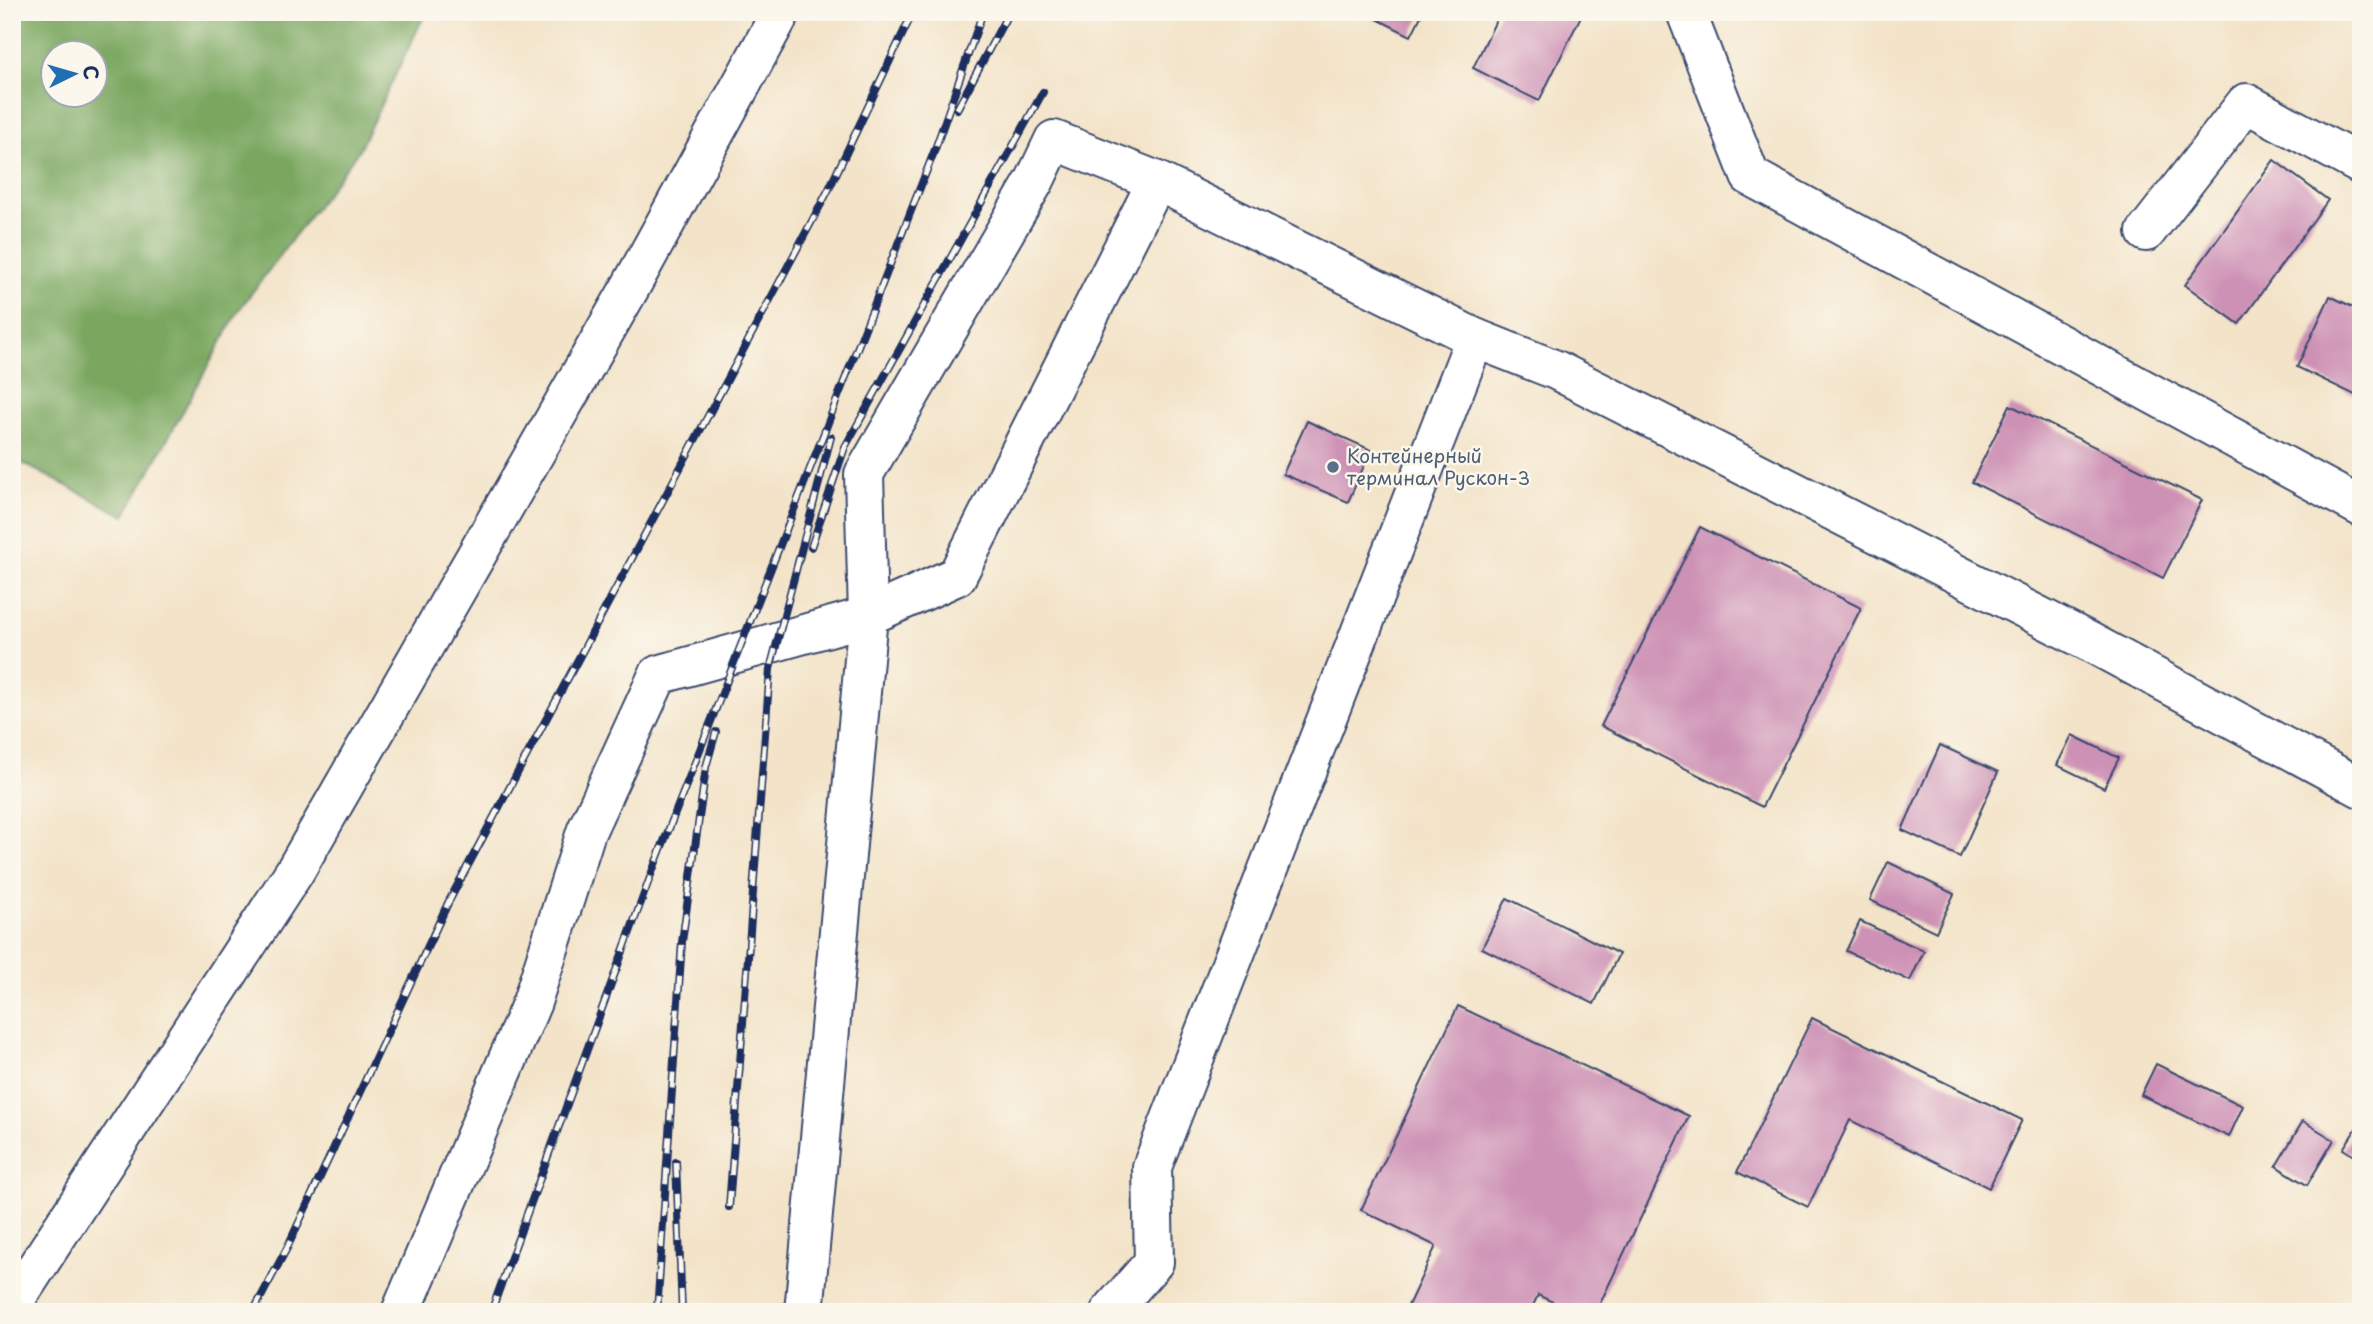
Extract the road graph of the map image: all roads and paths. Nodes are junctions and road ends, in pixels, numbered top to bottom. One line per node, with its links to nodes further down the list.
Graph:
1 (781, 12): 10 (street)
2 (1686, 12): 7 (street)
3 (2361, 166): 5 (street)
4 (1157, 181): 6 (street); 8 (street); 8 (street)
5 (2146, 232)
6 (1475, 338): 9 (street); 13 (street)
7 (2361, 506)
8 (867, 616): 11 (street); 12 (street)
9 (2361, 788)
10 (12, 1305)
11 (401, 1312)
12 (804, 1312)
13 (1110, 1312)

